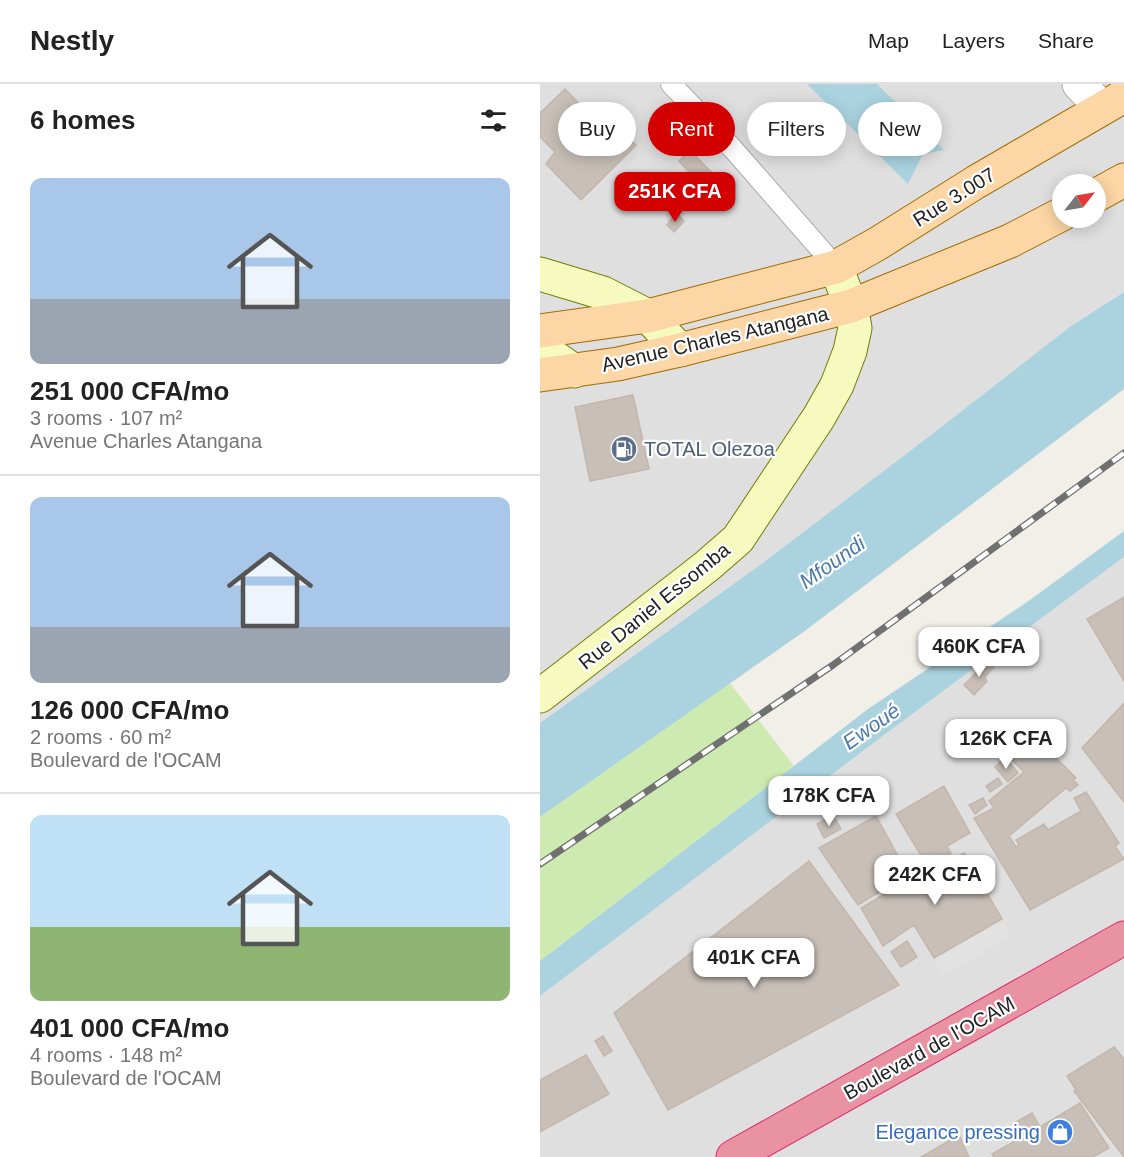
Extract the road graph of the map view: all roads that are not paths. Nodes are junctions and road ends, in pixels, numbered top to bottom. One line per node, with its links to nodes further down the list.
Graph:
1 (671, 84): 8 (lane)
2 (1079, 84): 3 (street)
3 (1113, 102): 7 (main road, Rue 3.007)
4 (1124, 180): 5 (main road)
5 (1106, 190)
6 (1052, 219): 10 (main road, Avenue Charles Atangana)
7 (877, 244): 8 (main road, Avenue Charles Atangana)
8 (831, 259): 10 (main road, Rue Daniel Essomba); 11 (main road, Avenue Charles Atangana)
9 (540, 274): 11 (main road)
10 (851, 306): 14 (main road, Avenue Charles Atangana); 17 (main road, Rue Daniel Essomba)
11 (648, 316): 12 (main road, Avenue Charles Atangana); 14 (main road)
12 (540, 331)
13 (540, 347): 15 (main road)
14 (680, 350): 15 (main road, Avenue Charles Atangana)
15 (574, 371): 16 (main road, Avenue Charles Atangana)
16 (540, 375)
17 (540, 696)
18 (1124, 938): 19 (highway, Boulevard de l'OCAM)
19 (733, 1157)

